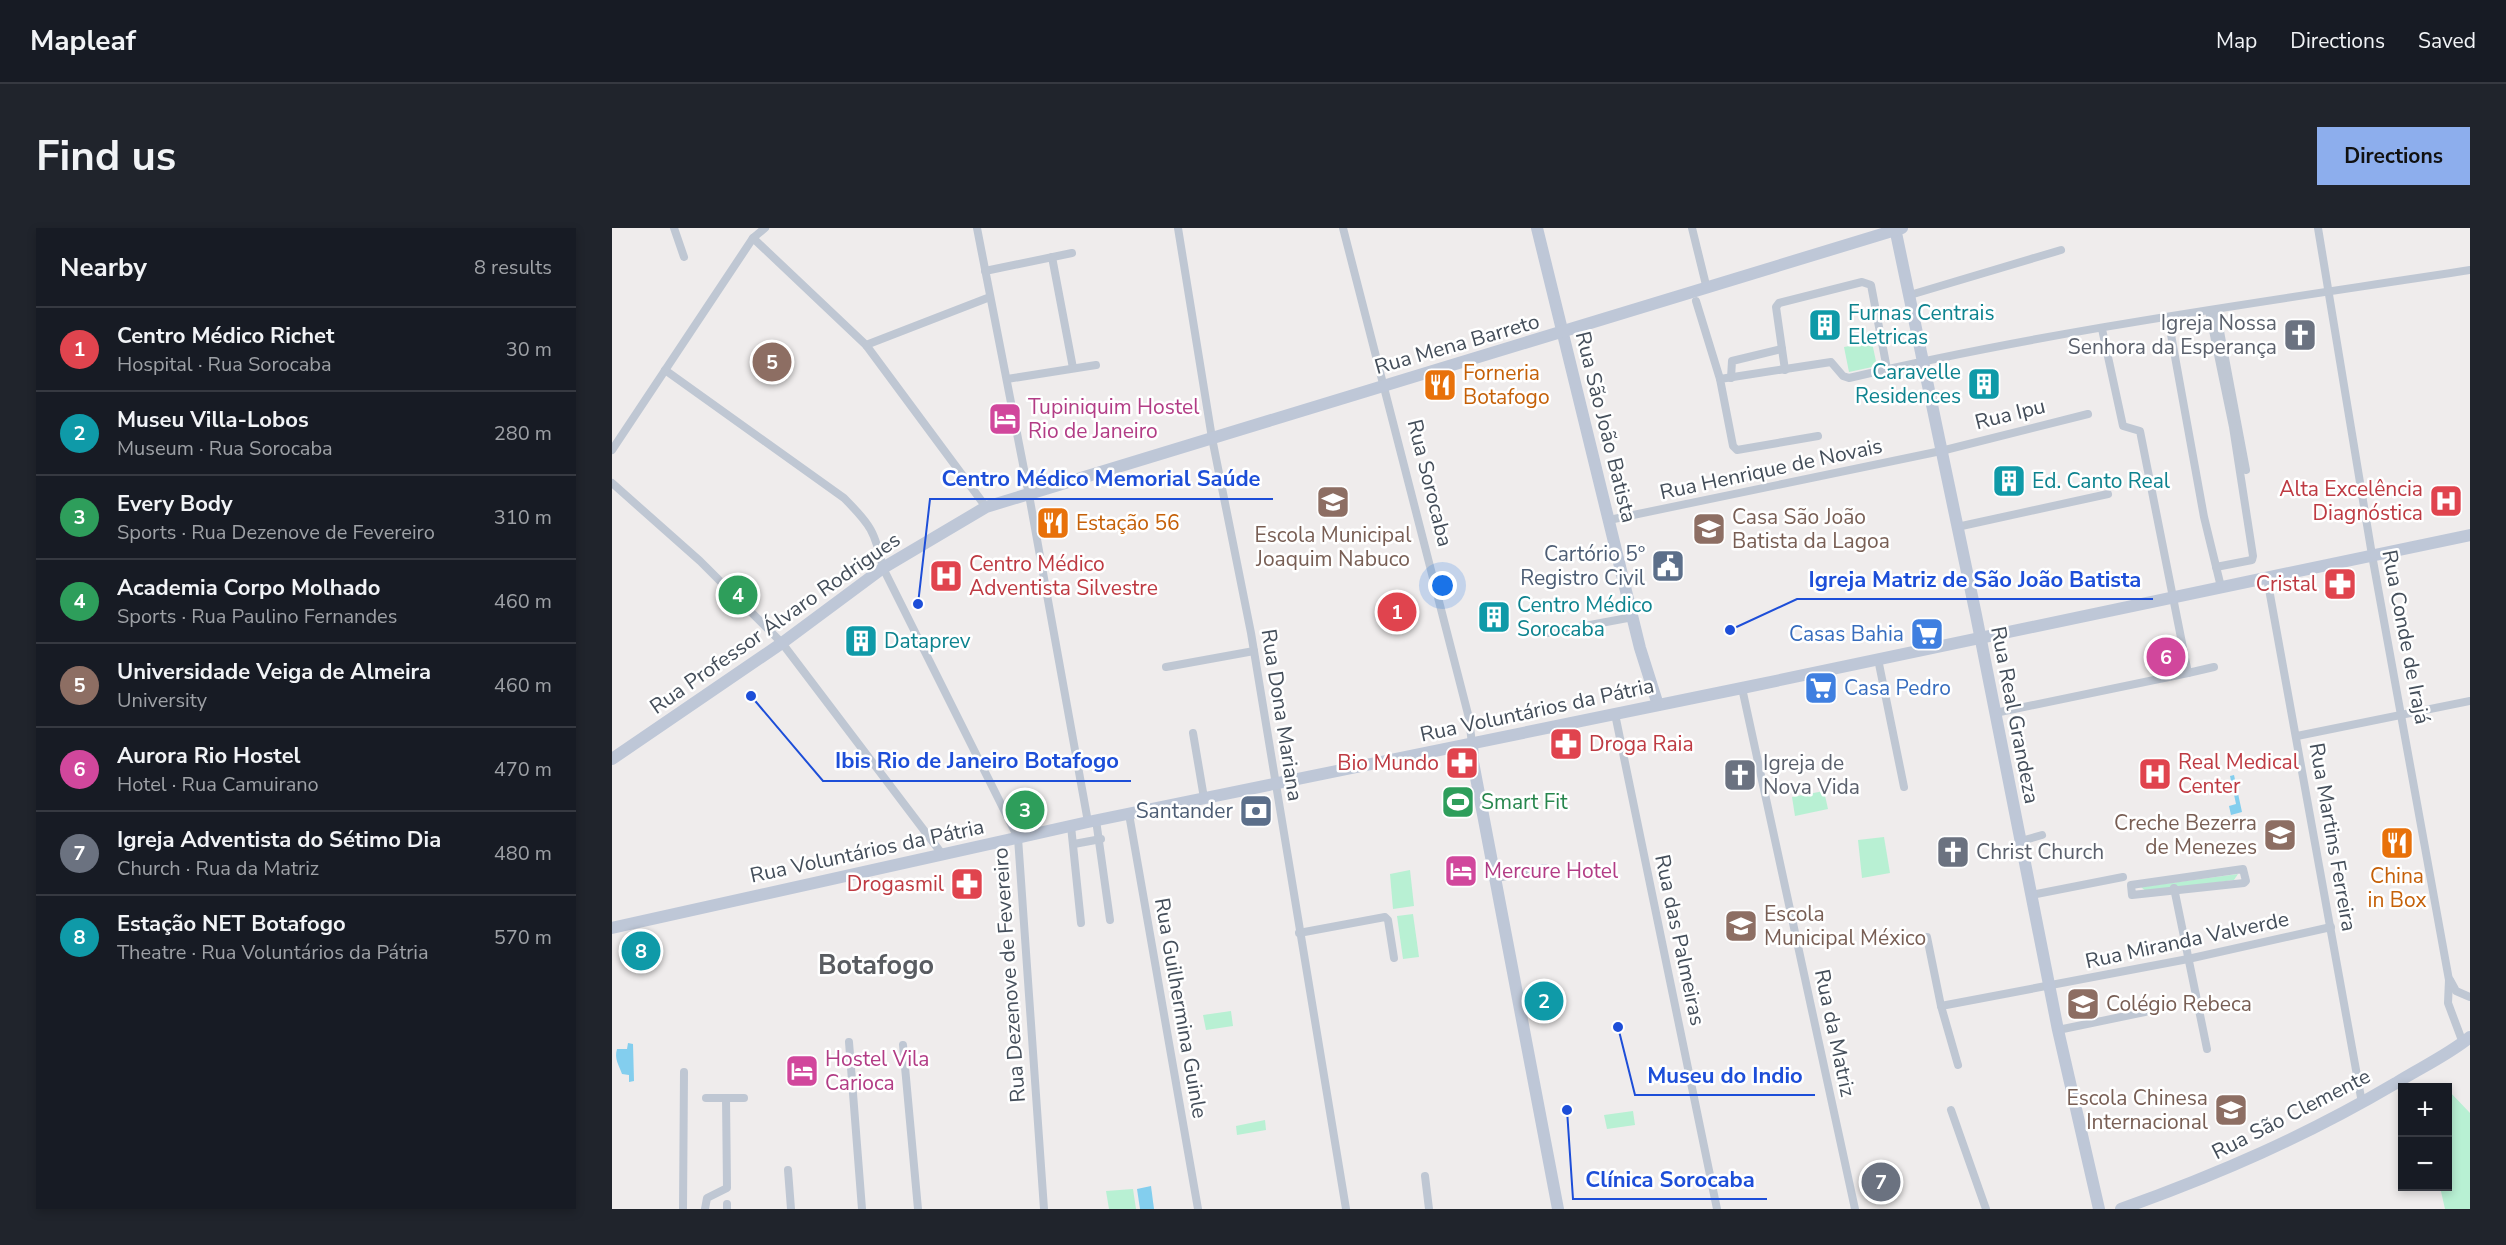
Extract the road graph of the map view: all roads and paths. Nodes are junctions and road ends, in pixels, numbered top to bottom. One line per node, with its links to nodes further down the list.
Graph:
1 (674, 228): 13 (street)
2 (765, 228): 10 (street)
3 (977, 228): 16 (street)
4 (1178, 228): 40 (street, Rua Dona Mariana)
5 (1343, 228): 37 (street, Rua Sorocaba)
6 (1537, 228): 25 (main road, Rua São João Batista)
7 (1692, 228): 17 (street)
8 (2318, 228): 18 (street, Rua Conde de Irajá)
9 (1897, 229): 17 (main road, Rua Mena Barreto); 19 (main road, Rua Real Grandeza)
10 (753, 238): 26 (street); 32 (street)
11 (2061, 250): 19 (street)
12 (1072, 253): 14 (street)
13 (684, 257)
14 (1052, 257): 16 (street); 30 (street)
15 (2470, 270): 18 (street)
16 (985, 271): 20 (street)
17 (1707, 289): 25 (main road, Rua Mena Barreto)
18 (2329, 291): 22 (street); 51 (street, Rua Conde de Irajá)
19 (1910, 295): 28 (main road, Rua Real Grandeza)
20 (990, 297): 26 (street); 35 (street)
21 (1696, 301): 36 (street)
22 (2213, 311): 23 (street); 43 (street); 52 (street)
23 (2168, 318): 24 (street); 52 (street)
24 (2102, 329): 28 (street); 56 (street)
25 (1564, 333): 37 (main road, Rua Mena Barreto); 48 (main road, Rua São João Batista)
26 (866, 345): 47 (street)
27 (1782, 349): 31 (street); 33 (street); 34 (street)
28 (1923, 361): 31 (street); 42 (main road, Rua Real Grandeza)
29 (1096, 364): 30 (street)
30 (1073, 368): 35 (street)
31 (1887, 369): 33 (street)
32 (665, 370): 41 (street); 53 (street, Rua Dezenove de Fevereiro)
33 (1785, 370): 34 (street)
34 (1731, 378): 36 (street)
35 (1006, 379): 46 (street)
36 (1720, 380): 39 (street)
37 (1385, 385): 40 (main road, Rua Mena Barreto); 74 (street, Rua Sorocaba)
38 (2088, 414): 42 (street, Rua Ipu)
39 (1818, 436)
40 (1212, 438): 46 (main road, Rua Mena Barreto); 61 (street, Rua Dona Mariana)
41 (612, 450)
42 (1941, 451): 48 (street, Rua Henrique de Novais); 49 (main road, Rua Real Grandeza)
43 (2246, 470)
44 (612, 483): 60 (street)
45 (2108, 494): 49 (street)
46 (1029, 495): 47 (main road, Rua Professor Álvaro Rodrigues); 80 (street)
47 (986, 507): 53 (main road, Rua Professor Álvaro Rodrigues)
48 (1609, 520): 57 (main road, Rua São João Batista)
49 (1957, 527): 59 (main road, Rua Real Grandeza)
50 (2470, 535): 51 (main road, Rua Voluntários da Pátria)
51 (2372, 555): 54 (main road, Rua Voluntários da Pátria); 71 (street, Rua Conde de Irajá)
52 (2216, 567): 55 (street)
53 (883, 568): 60 (main road, Rua Professor Álvaro Rodrigues); 83 (street, Rua Dezenove de Fevereiro)
54 (2267, 578): 55 (main road, Rua Voluntários da Pátria); 73 (street, Rua Martins Ferreira)
55 (2221, 587): 56 (main road, Rua Voluntários da Pátria)
56 (2172, 598): 59 (main road, Rua Voluntários da Pátria); 65 (street)
57 (1633, 617): 58 (street); 68 (main road, Rua São João Batista)
58 (1548, 633)
59 (1980, 638): 62 (main road, Rua Voluntários da Pátria); 70 (main road, Rua Real Grandeza)
60 (782, 643): 75 (main road, Rua Professor Álvaro Rodrigues); 87 (street)
61 (1254, 651): 63 (street); 76 (street, Rua Dona Mariana)
62 (1878, 659): 66 (main road, Rua Voluntários da Pátria); 77 (street)
63 (1166, 667)
64 (2214, 667): 65 (street)
65 (2188, 673): 70 (street)
66 (1742, 688): 68 (main road, Rua Voluntários da Pátria); 132 (street, Rua da Matriz)
67 (2470, 700): 71 (street)
68 (1658, 705): 69 (main road, Rua Voluntários da Pátria)
69 (1615, 714): 74 (main road, Rua Voluntários da Pátria); 131 (street, Rua das Palmeiras)
70 (1995, 714): 85 (main road, Rua Real Grandeza)
71 (2402, 714): 73 (street); 102 (street, Rua Conde de Irajá)
72 (1193, 733): 78 (street)
73 (2297, 736): 96 (street, Rua Martins Ferreira)
74 (1472, 744): 76 (main road, Rua Voluntários da Pátria); 90 (main road, Rua Sorocaba)
75 (612, 759)
76 (1275, 784): 78 (main road, Rua Voluntários da Pátria); 98 (street, Rua Dona Mariana)
77 (1904, 787)
78 (1204, 798): 79 (main road, Rua Voluntários da Pátria)
79 (1130, 814): 80 (main road, Rua Voluntários da Pátria); 127 (street, Rua Guilhermina Guinle)
80 (1092, 821): 81 (main road, Rua Voluntários da Pátria); 84 (street)
81 (1071, 826): 83 (main road, Rua Voluntários da Pátria); 86 (street)
82 (2042, 835): 85 (street)
83 (1018, 838): 87 (main road, Rua Voluntários da Pátria); 126 (street, Rua Dezenove de Fevereiro)
84 (1101, 839): 86 (street); 94 (street)
85 (2021, 841): 93 (main road, Rua Real Grandeza)
86 (1074, 844): 95 (street)
87 (942, 854): 97 (main road, Rua Voluntários da Pátria)
88 (1545, 868): 90 (street)
89 (2123, 877): 93 (street)
90 (1497, 878): 130 (main road, Rua Sorocaba)
91 (2172, 879): 92 (street); 92 (street); 92 (street)
92 (2175, 891): 101 (street)
93 (2031, 895): 103 (main road, Rua Real Grandeza)
94 (1110, 920)
95 (1081, 923)
96 (2331, 927): 101 (street, Rua Miranda Valverde); 117 (street, Rua Martins Ferreira)
97 (612, 928)
98 (1299, 933): 100 (street); 128 (street, Rua Dona Mariana)
99 (1927, 937): 105 (street)
100 (1394, 958)
101 (2188, 959): 103 (street, Rua Miranda Valverde); 111 (street)
102 (2450, 980): 104 (street); 108 (street, Rua Conde de Irajá)
103 (2049, 986): 105 (street, Rua Miranda Valverde); 107 (main road, Rua Real Grandeza)
104 (2470, 997)
105 (1941, 1006): 112 (street)
106 (2145, 1012): 107 (street)
107 (2058, 1030): 134 (main road, Rua Real Grandeza)
108 (2466, 1040): 117 (main road, Rua São Clemente)
109 (849, 1042): 124 (street)
110 (903, 1046): 125 (street)
111 (2207, 1049)
112 (1958, 1065)
113 (684, 1072): 121 (street)
114 (706, 1098): 115 (street)
115 (726, 1098): 116 (street); 122 (street)
116 (744, 1098)
117 (2362, 1103): 135 (main road, Rua São Clemente)
118 (1951, 1110): 133 (street)
119 (788, 1170): 123 (street)
120 (1425, 1176): 129 (street)
121 (683, 1209)
122 (705, 1209)
123 (791, 1209)
124 (862, 1209)
125 (918, 1209)
126 (1044, 1209)
127 (1198, 1209)
128 (1346, 1209)
129 (1429, 1209)
130 (1558, 1209)
131 (1717, 1209)
132 (1855, 1209)
133 (1986, 1209)
134 (2099, 1209)
135 (2121, 1209)

